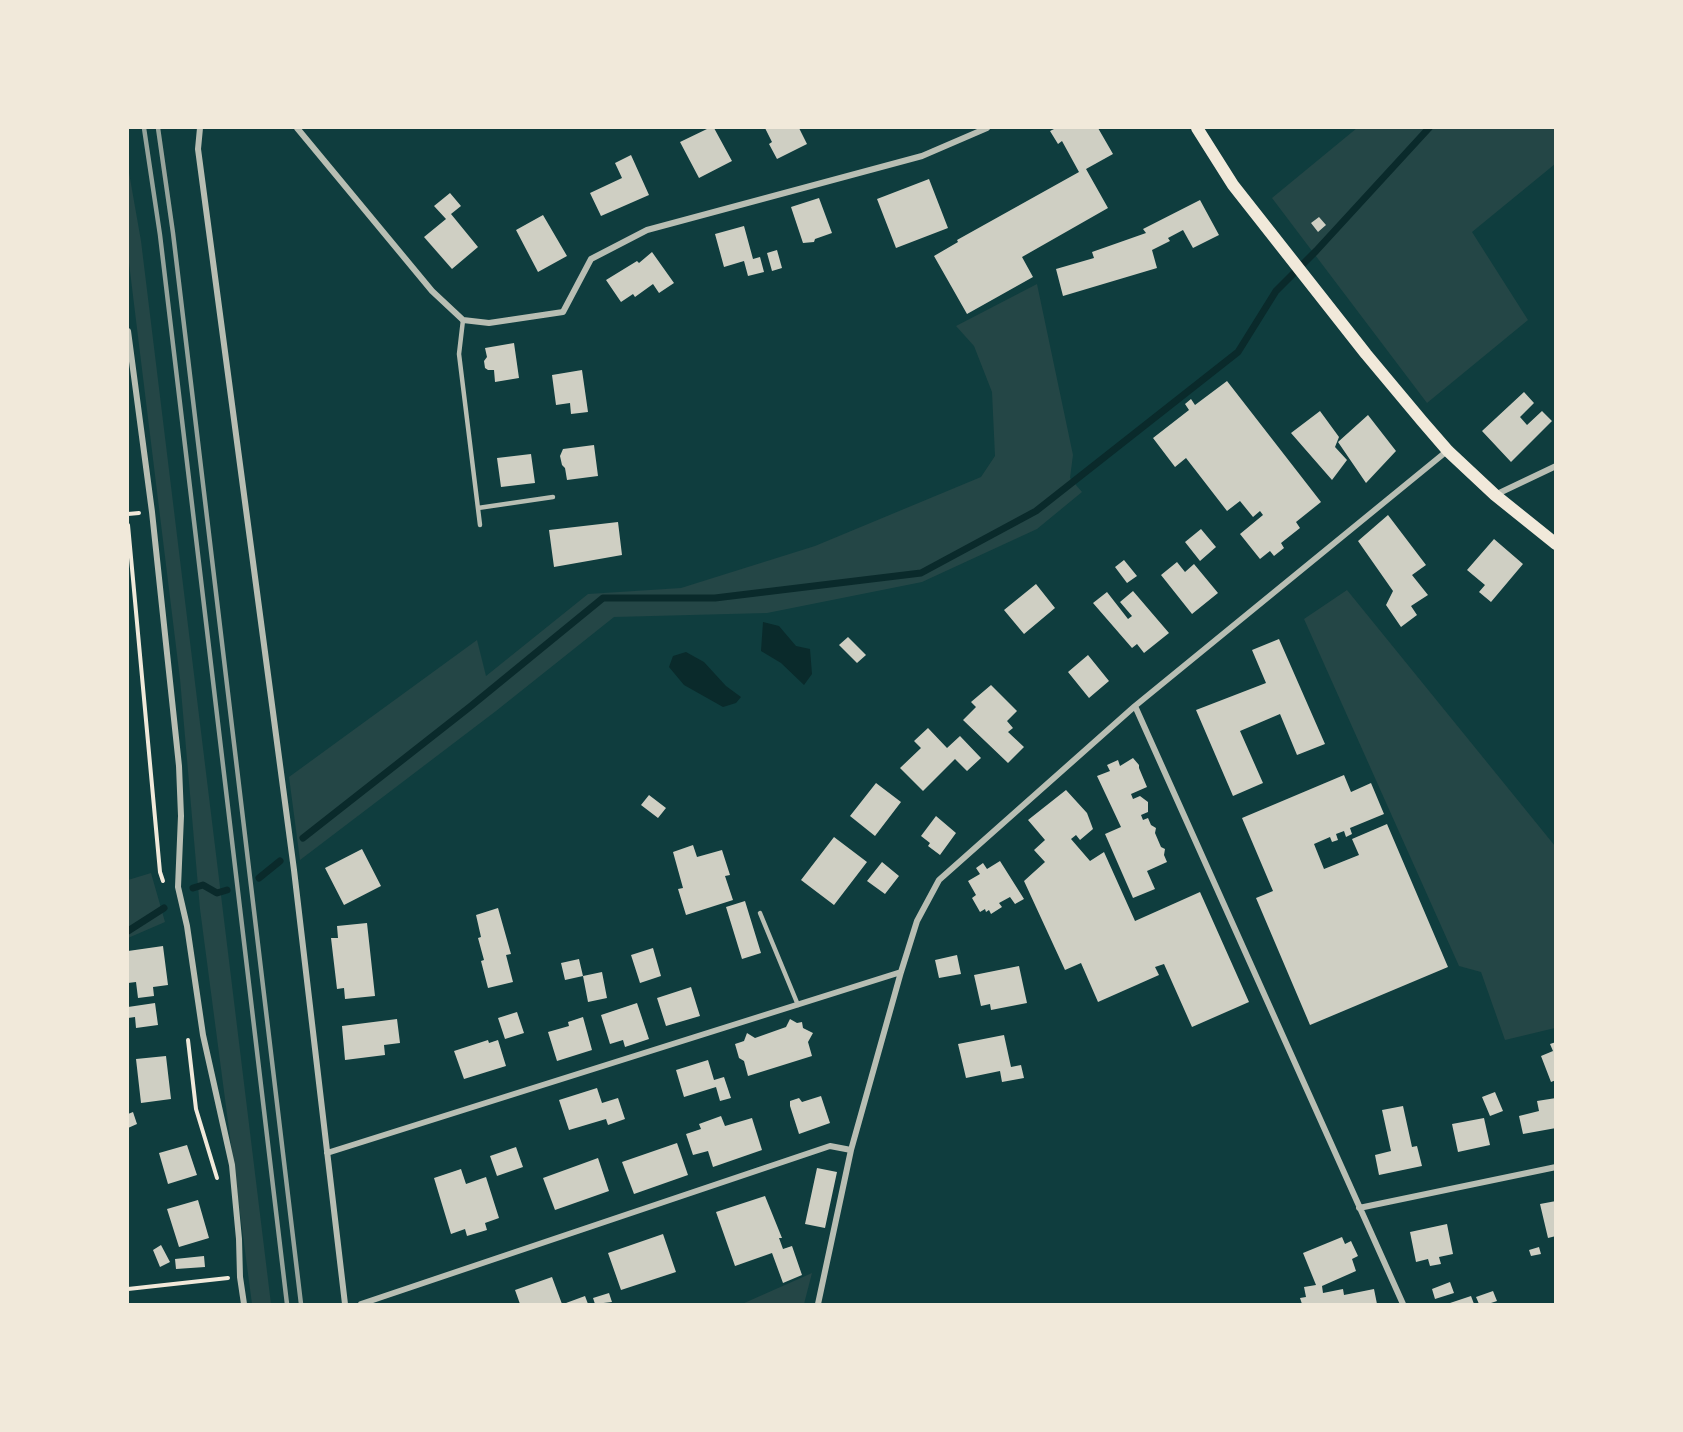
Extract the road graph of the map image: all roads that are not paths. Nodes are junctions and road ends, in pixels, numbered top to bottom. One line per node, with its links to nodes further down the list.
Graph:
1 (200, 128): 19 (street)
2 (297, 128): 5 (street)
3 (987, 128): 5 (street)
4 (1197, 128): 7 (main road)
5 (463, 320): 11 (lane)
6 (128, 331): 22 (street)
7 (1448, 451): 9 (main road); 14 (street)
8 (1556, 466): 9 (street)
9 (1495, 495): 13 (main road)
10 (553, 497): 11 (lane)
11 (478, 508): 12 (lane)
12 (480, 525)
13 (1556, 544)
14 (1135, 706): 16 (street); 21 (street)
15 (760, 913): 17 (lane)
16 (901, 972): 17 (street); 18 (street)
17 (798, 1005): 19 (street)
18 (851, 1150): 24 (street); 25 (street)
19 (327, 1152): 23 (street)
20 (1556, 1167): 21 (street)
21 (1359, 1208): 26 (street)
22 (244, 1305)
23 (345, 1305)
24 (361, 1305)
25 (818, 1305)
26 (1403, 1305)

